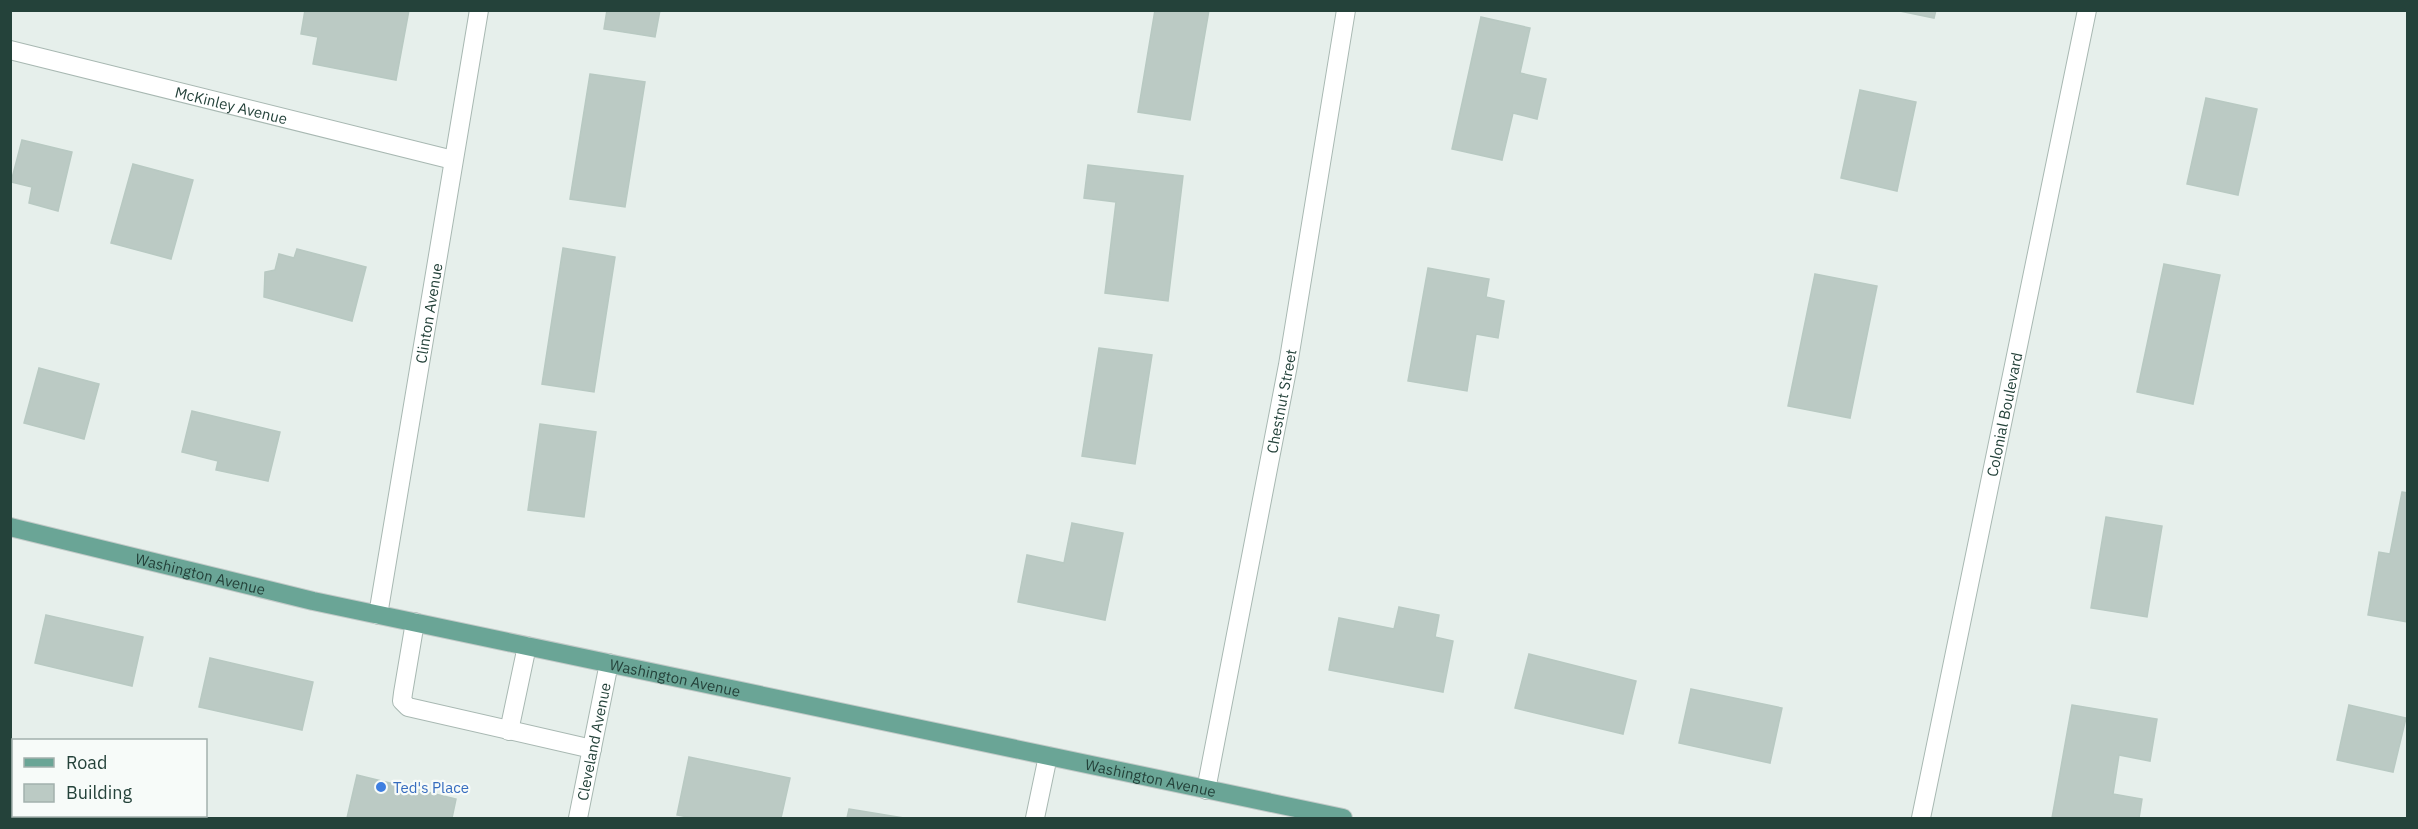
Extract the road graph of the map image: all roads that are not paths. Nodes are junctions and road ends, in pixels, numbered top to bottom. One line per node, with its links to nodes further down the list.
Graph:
1 (479, 10): 5 (street, Clinton Avenue)
2 (1346, 10): 14 (street, Chestnut Street)
3 (2087, 10): 18 (street, Colonial Boulevard)
4 (10, 50): 5 (street, McKinley Avenue)
5 (453, 160): 7 (street, Clinton Avenue)
6 (10, 526): 7 (main road, Washington Avenue)
7 (378, 615): 8 (main road, Washington Avenue)
8 (415, 622): 9 (main road, Washington Avenue); 11 (street)
9 (527, 646): 10 (main road, Washington Avenue); 11 (street)
10 (609, 663): 12 (street, Cleveland Avenue); 13 (main road, Washington Avenue)
11 (509, 731): 12 (street)
12 (592, 749): 15 (street, Cleveland Avenue)
13 (1048, 756): 14 (main road, Washington Avenue); 16 (street)
14 (1206, 789): 17 (main road, Washington Avenue)
15 (578, 819)
16 (1035, 819)
17 (1343, 819)
18 (1921, 819)

